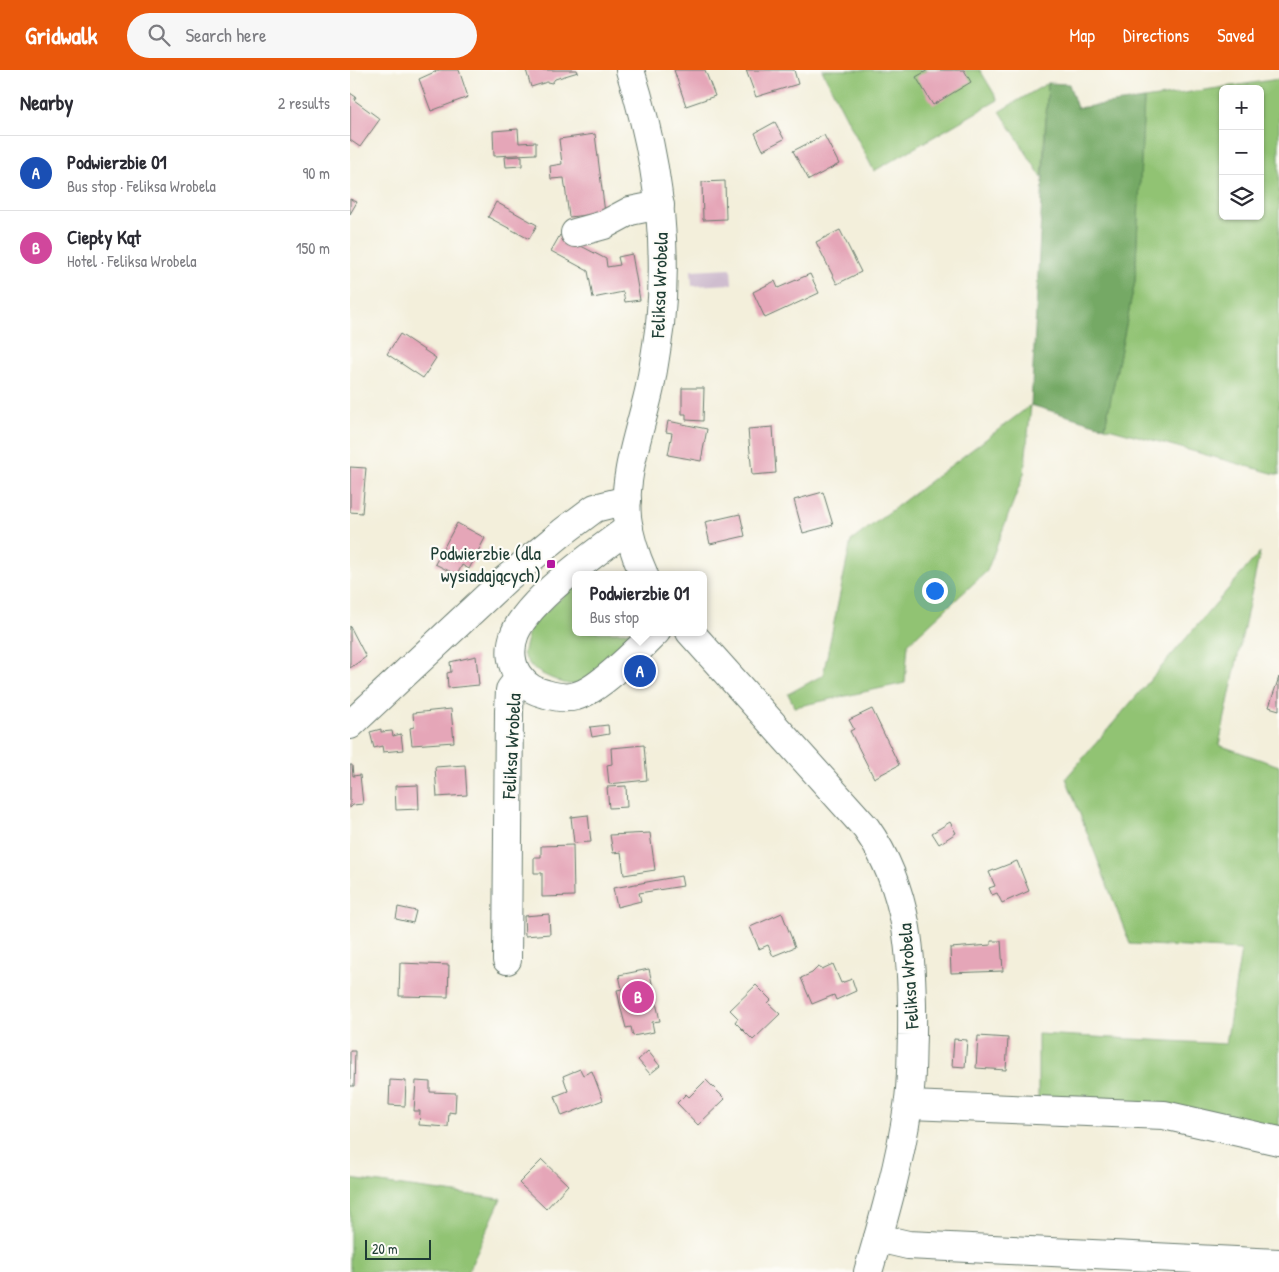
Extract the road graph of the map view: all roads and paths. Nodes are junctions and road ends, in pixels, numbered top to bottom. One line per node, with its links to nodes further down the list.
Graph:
1 (630, 70): 2 (street, Feliksa Wrobela)
2 (660, 204): 3 (street); 4 (street, Feliksa Wrobela)
3 (575, 233)
4 (626, 500): 5 (street, Feliksa Wrobela); 12 (street)
5 (629, 528): 6 (street, Feliksa Wrobela); 7 (street, Feliksa Wrobela)
6 (574, 571)
7 (643, 571)
8 (572, 573): 11 (street, Feliksa Wrobela)
9 (652, 636): 11 (street)
10 (694, 636): 14 (street, Feliksa Wrobela)
11 (519, 678): 13 (street, Feliksa Wrobela)
12 (350, 725)
13 (508, 960)
14 (909, 1106): 15 (street); 16 (street, Feliksa Wrobela)
15 (1279, 1141)
16 (878, 1238): 17 (street); 18 (street, Feliksa Wrobela)
17 (1279, 1263)
18 (868, 1272)

